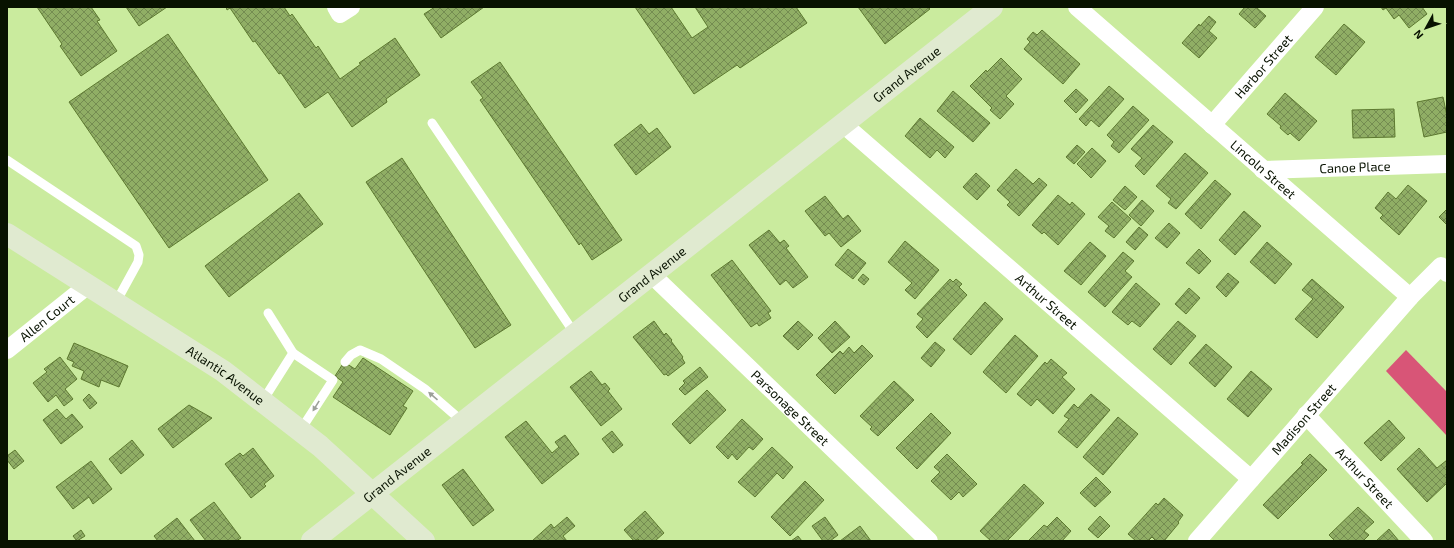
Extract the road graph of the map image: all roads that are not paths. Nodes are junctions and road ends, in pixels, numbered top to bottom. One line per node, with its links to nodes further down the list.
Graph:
1 (336, 7): 2 (street)
2 (351, 7)
3 (1077, 7): 8 (street, Lincoln Street)
4 (1315, 7): 8 (street, Harbor Street)
5 (982, 10): 7 (street, Grand Avenue)
6 (432, 123): 19 (lane)
7 (843, 124): 14 (street, Grand Avenue); 27 (street, Arthur Street)
8 (1212, 125): 11 (street, Lincoln Street)
9 (7, 160): 17 (lane)
10 (1447, 164): 11 (street, Canoe Place)
11 (1263, 170): 16 (street, Lincoln Street)
12 (7, 234): 15 (street, Atlantic Avenue)
13 (1447, 273): 16 (street)
14 (651, 274): 19 (street, Grand Avenue); 31 (street, Parsonage Street)
15 (87, 286): 17 (street, Atlantic Avenue); 20 (street, Allen Court)
16 (1410, 297): 24 (street, Madison Street)
17 (115, 304): 23 (street, Atlantic Avenue)
18 (268, 313): 21 (lane)
19 (575, 334): 25 (street, Grand Avenue)
20 (7, 350)
21 (293, 353): 23 (lane); 26 (lane, one-way to 26)
22 (346, 362): 25 (lane, one-way to 22)
23 (262, 402): 26 (street, Atlantic Avenue)
24 (1306, 415): 27 (street, Madison Street); 33 (street, Arthur Street)
25 (463, 422): 28 (street, Grand Avenue)
26 (300, 431): 28 (street, Atlantic Avenue)
27 (1250, 479): 32 (street, Madison Street)
28 (372, 493): 29 (street, Grand Avenue); 30 (street, Atlantic Avenue)
29 (312, 541)
30 (424, 541)
31 (929, 541)
32 (1197, 541)
33 (1424, 541)

